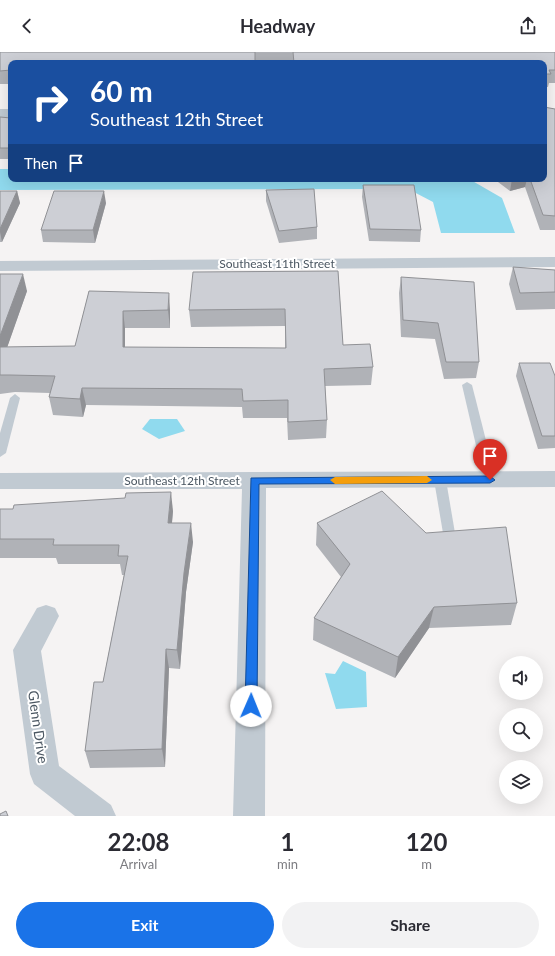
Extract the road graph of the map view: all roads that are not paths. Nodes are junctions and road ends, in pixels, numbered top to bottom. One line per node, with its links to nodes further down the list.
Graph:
1 (555, 262): 2 (street, Southeast 11th Street)
2 (0, 266)
3 (467, 385): 8 (lane)
4 (15, 398): 5 (lane)
5 (0, 453)
6 (555, 479): 8 (street, Southeast 12th Street)
7 (440, 480): 8 (street, Southeast 12th Street); 10 (street, Southeast 12th Street); 11 (lane)
8 (490, 480)
9 (0, 481): 10 (street, Southeast 12th Street)
10 (254, 481): 14 (street)
11 (450, 539)
12 (46, 616): 13 (street, Glenn Drive)
13 (100, 816)
14 (249, 816)

